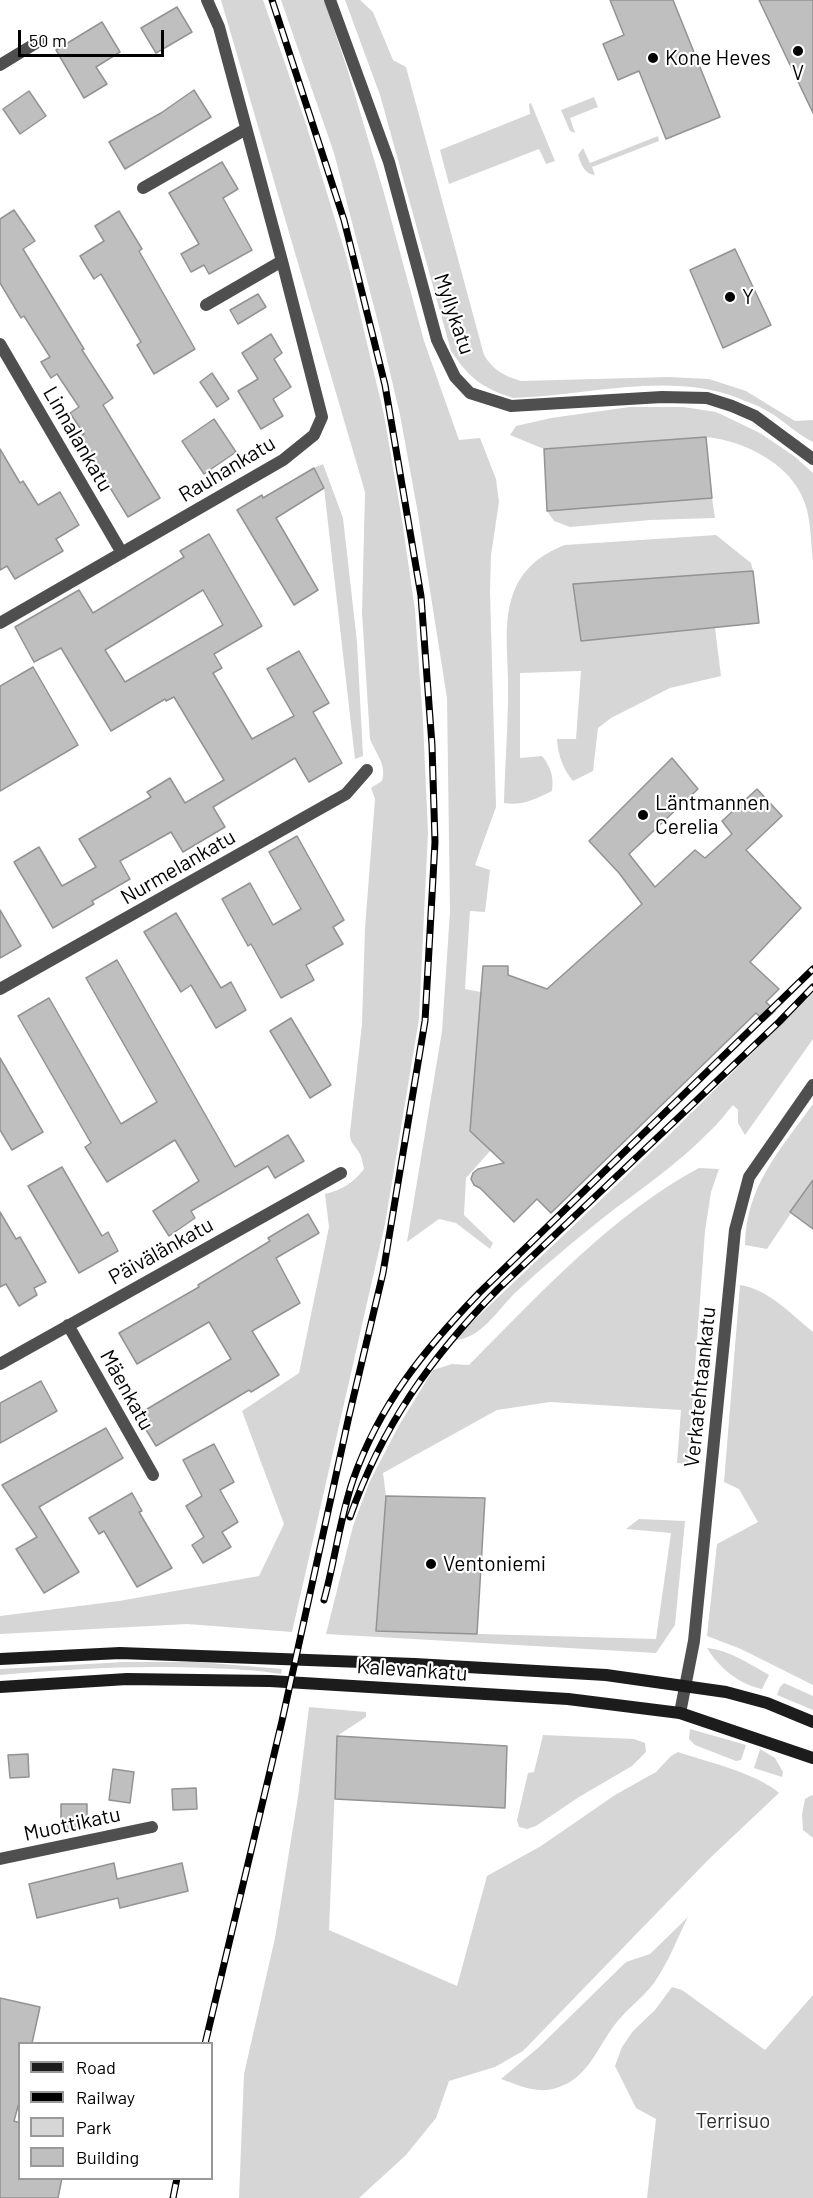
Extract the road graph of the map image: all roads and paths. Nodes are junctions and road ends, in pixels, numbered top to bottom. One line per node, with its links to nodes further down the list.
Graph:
1 (207, 0): 5 (street, Rauhankatu)
2 (330, 0): 10 (street, Myllykatu)
3 (41, 40): 4 (street)
4 (0, 65)
5 (246, 129): 6 (street); 7 (street, Rauhankatu)
6 (143, 188)
7 (282, 261): 8 (street); 11 (street, Rauhankatu)
8 (206, 305)
9 (0, 344): 11 (street, Linnalankatu)
10 (813, 459)
11 (122, 553): 12 (street, Rauhankatu)
12 (0, 623)
13 (367, 770): 14 (street, Nurmelankatu)
14 (0, 989)
15 (813, 1085): 21 (street, Verkatehtaankatu)
16 (341, 1173): 17 (street, Päivälänkatu)
17 (68, 1325): 18 (street, Päivälänkatu); 19 (street, Mäenkatu)
18 (0, 1364)
19 (153, 1475)
20 (0, 1659): 21 (main road, Kalevankatu)
21 (685, 1685): 23 (street, Verkatehtaankatu); 24 (main road, Kalevankatu)
22 (0, 1687): 23 (main road, Kalevankatu)
23 (680, 1713): 25 (main road, Kalevankatu)
24 (813, 1722)
25 (813, 1758)
26 (152, 1827): 27 (street, Muottikatu)
27 (0, 1859)

